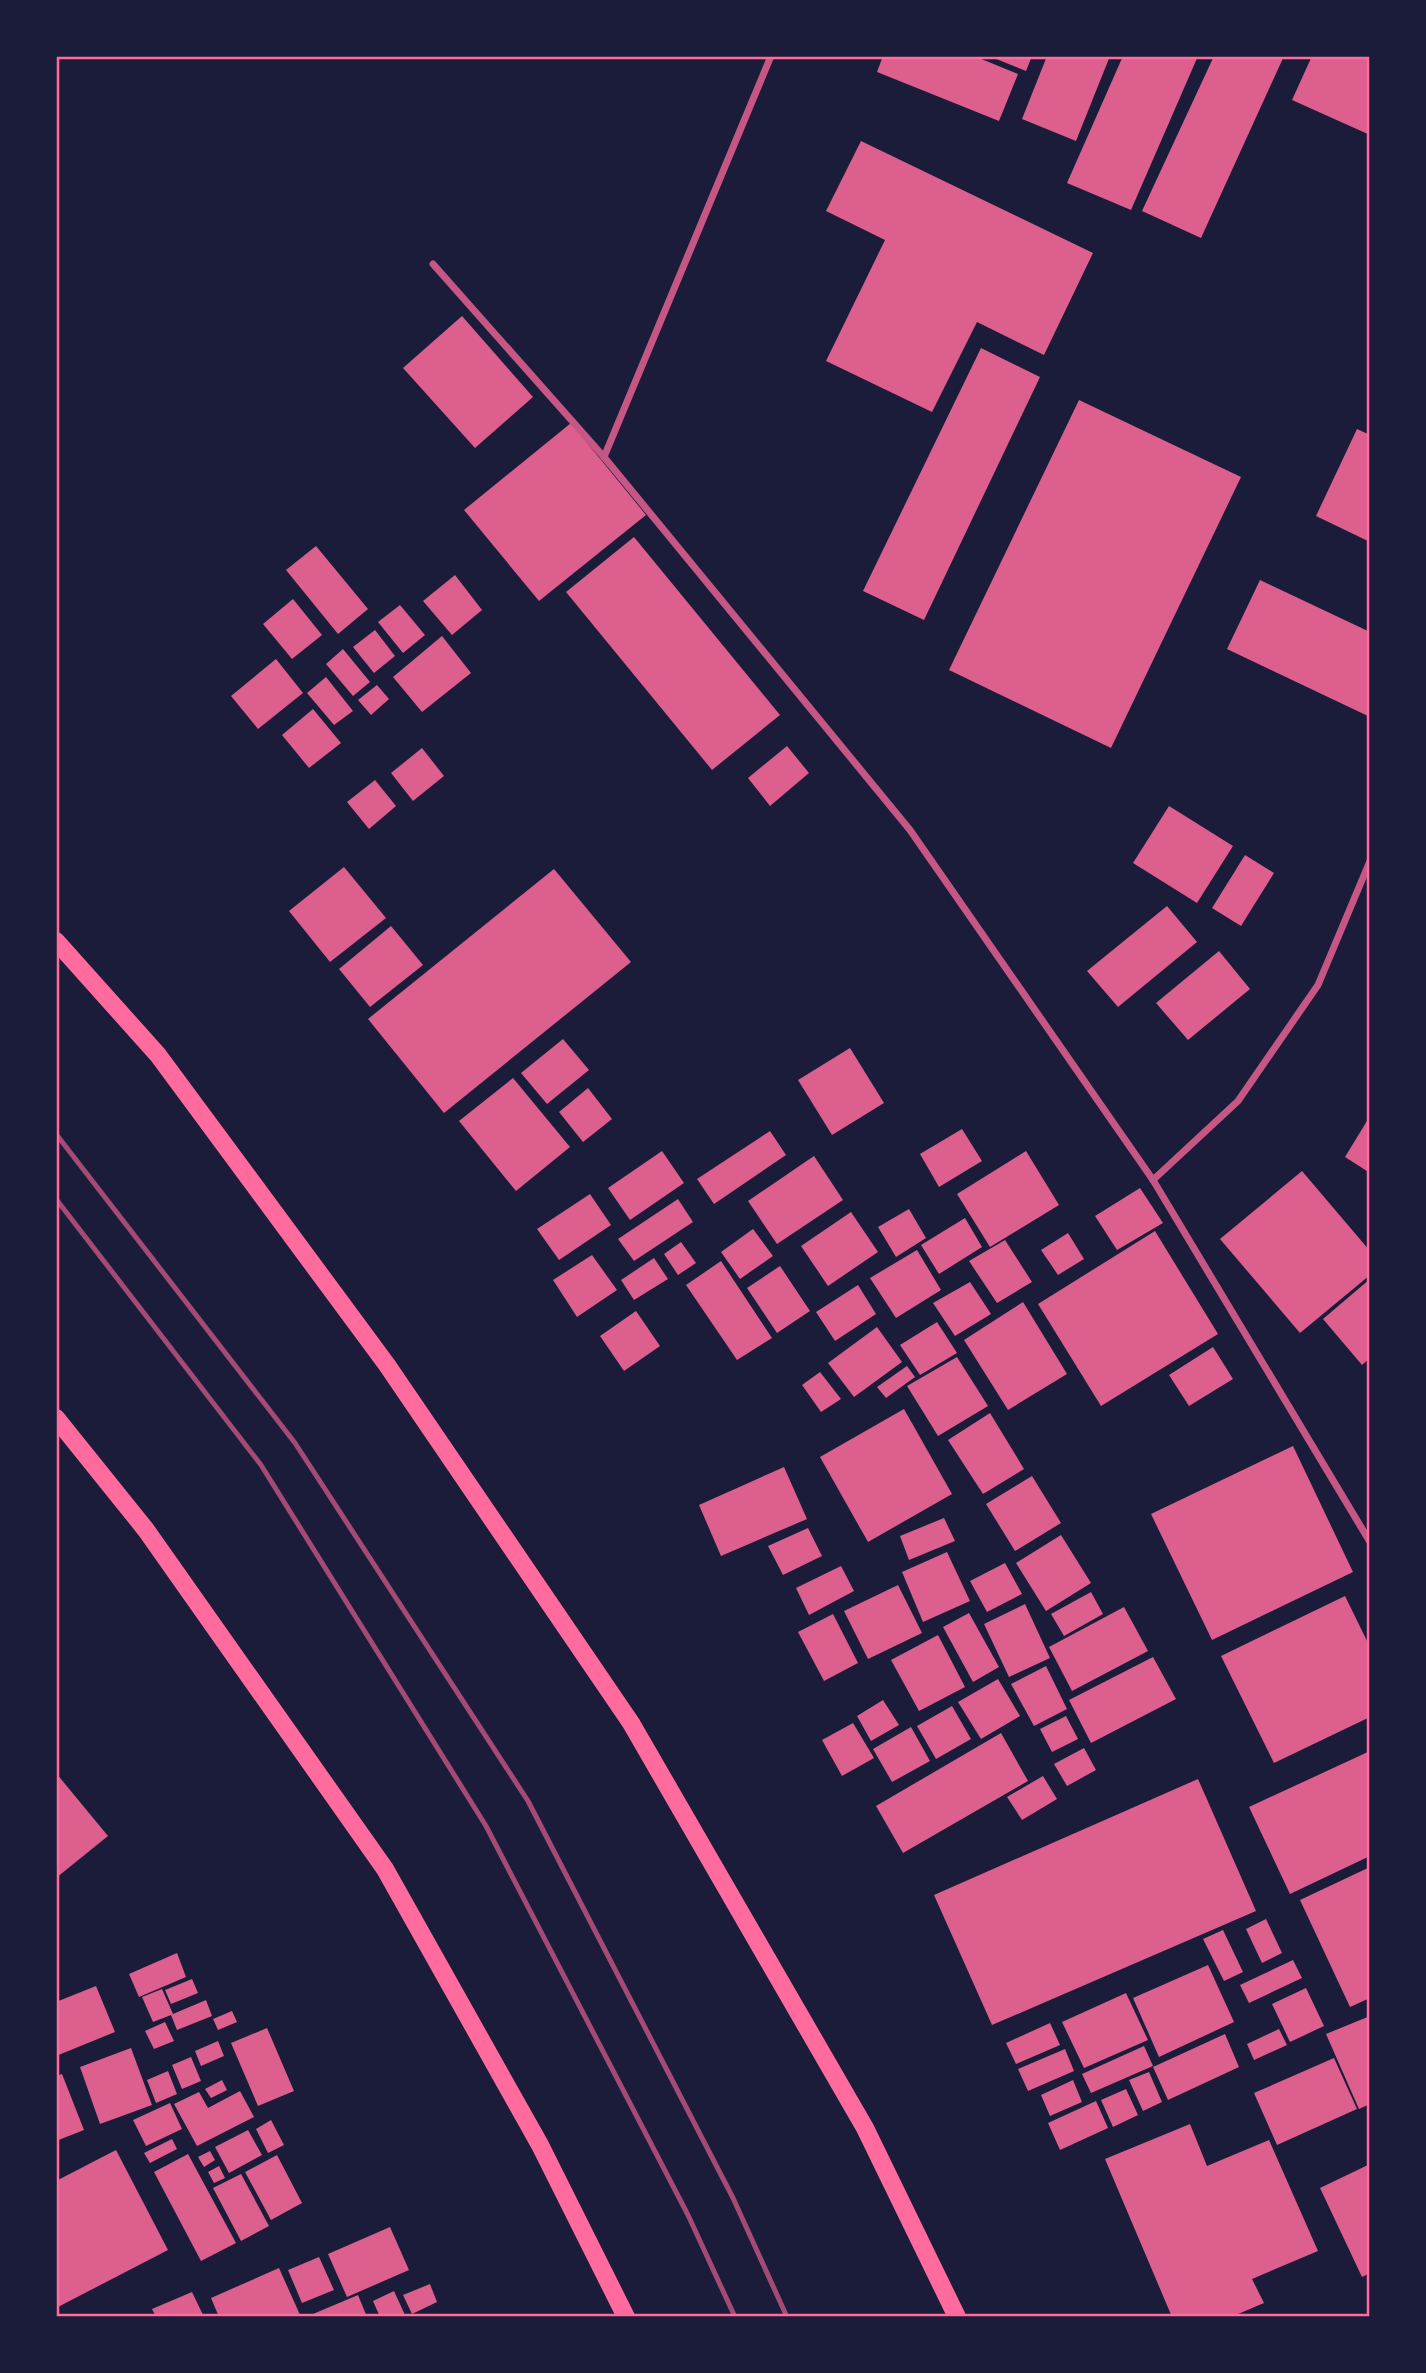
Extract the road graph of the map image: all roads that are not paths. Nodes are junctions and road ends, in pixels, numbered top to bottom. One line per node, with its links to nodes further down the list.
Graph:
1 (771, 56): 3 (street)
2 (433, 264): 3 (street)
3 (604, 457): 6 (street)
4 (1370, 861): 6 (street)
5 (56, 941): 10 (main road)
6 (1153, 1180): 8 (street)
7 (56, 1418): 9 (main road)
8 (1370, 1542)
9 (626, 2317)
10 (957, 2317)

